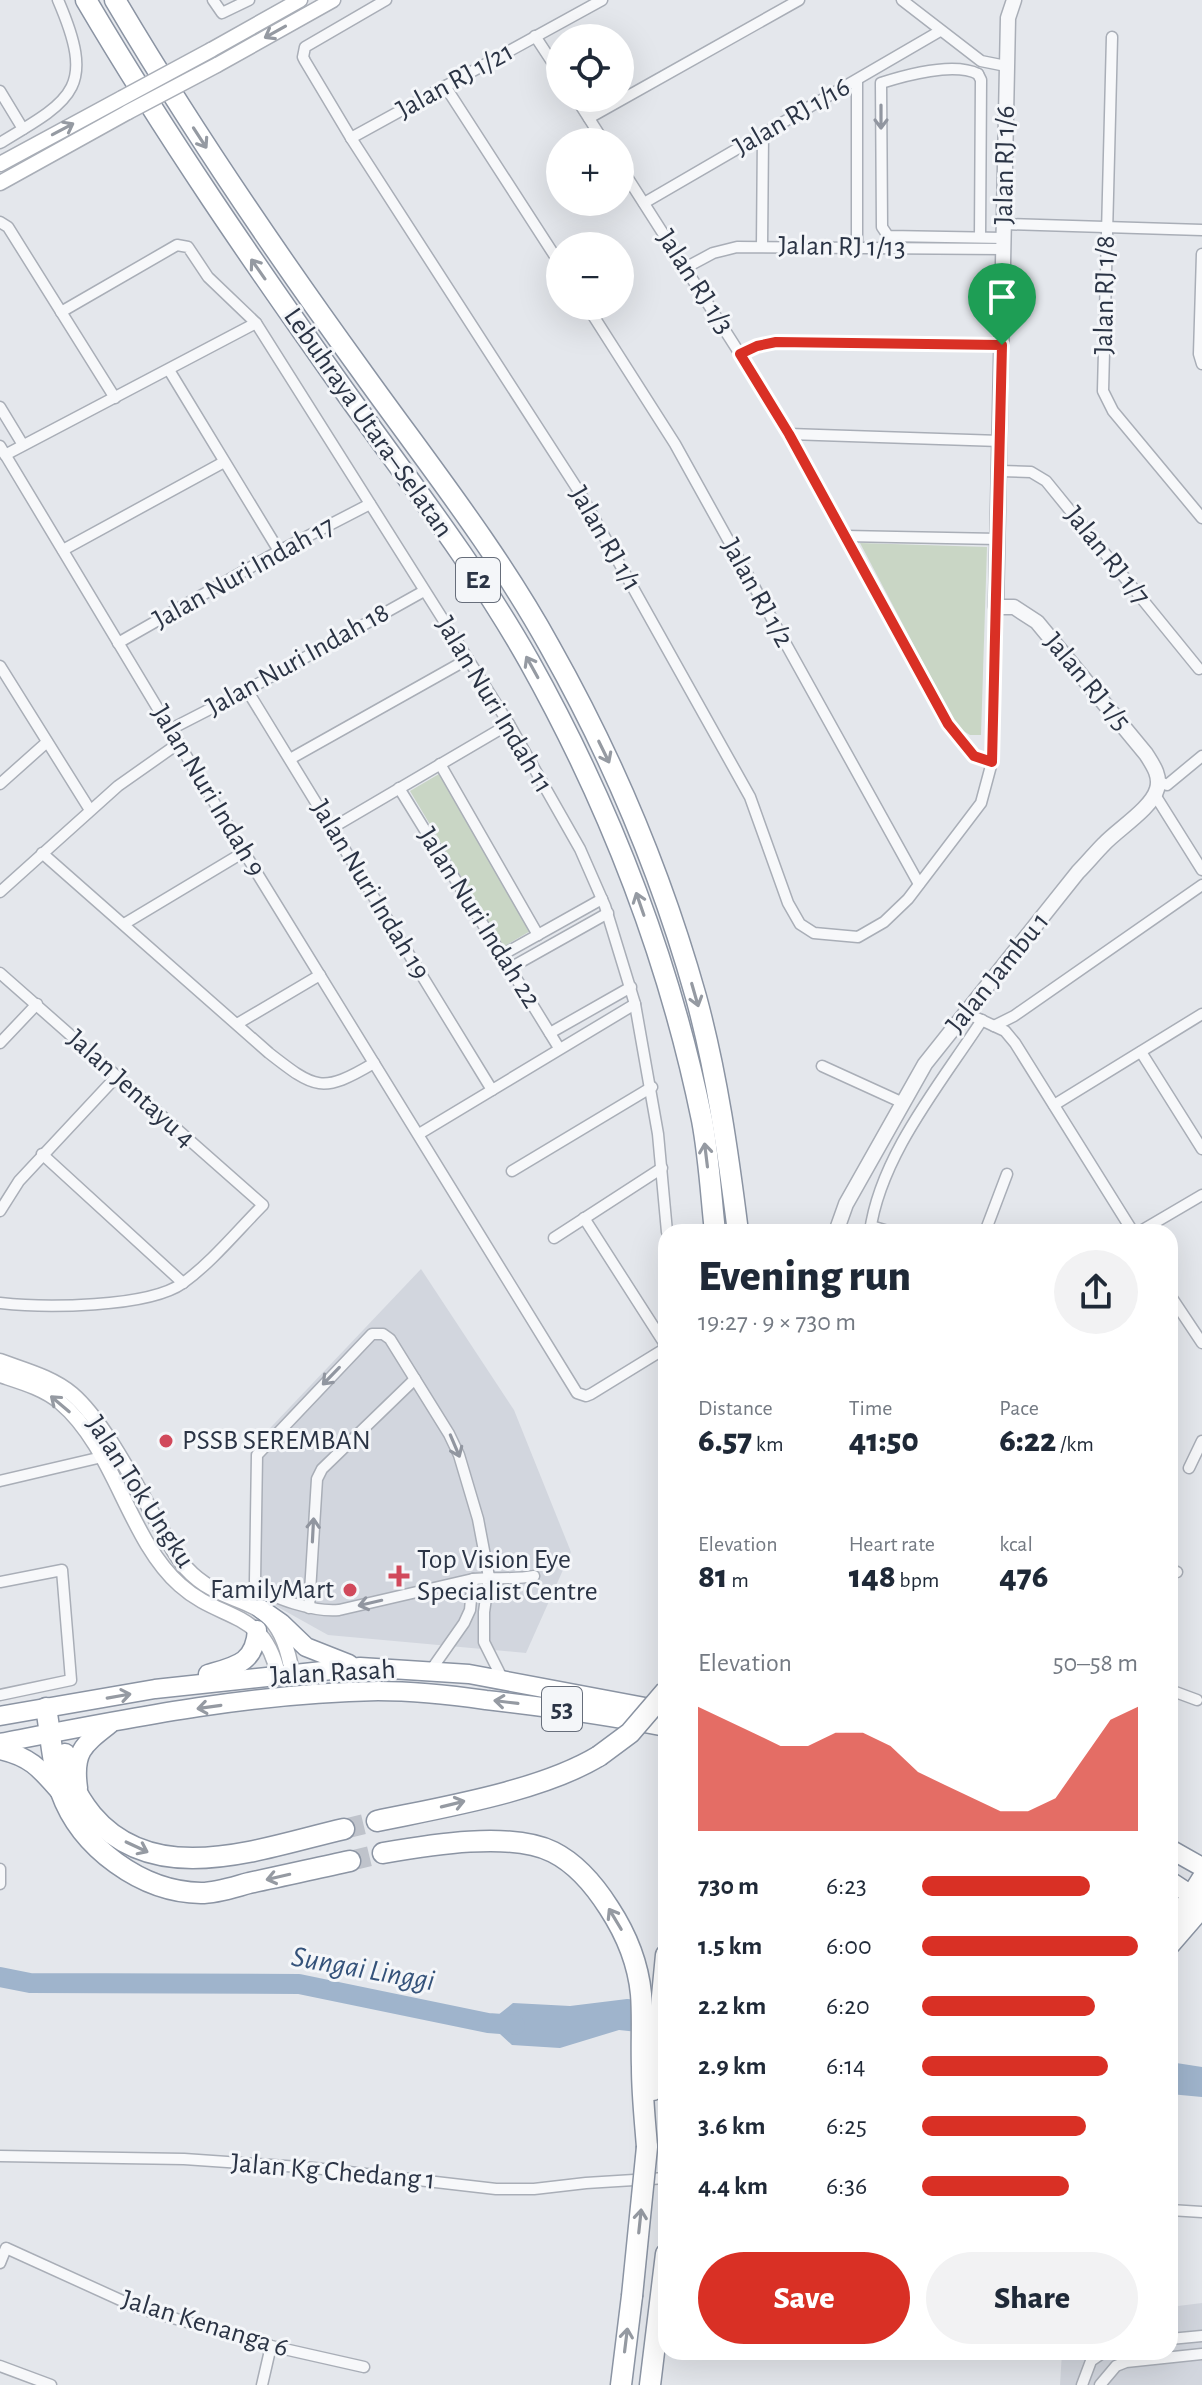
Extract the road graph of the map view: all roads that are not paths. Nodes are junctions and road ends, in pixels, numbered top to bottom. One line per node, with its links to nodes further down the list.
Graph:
1 (58, 0): 28 (street)
2 (86, 0): 130 (highway, Lebuhraya Utara–Selatan / E2, one-way to 2)
3 (115, 0): 131 (highway, Lebuhraya Utara–Selatan / E2, one-way to 131)
4 (213, 0): 5 (street)
5 (249, 0)
6 (300, 0): 32 (main road, one-way to 6, bridge)
7 (333, 0): 33 (main road, one-way to 33, bridge)
8 (386, 0): 30 (street, Jalan RJ 1/1)
9 (602, 0): 14 (street, Jalan RJ 1/21)
10 (799, 0): 26 (street)
11 (902, 0): 13 (street)
12 (1014, 0): 18 (street, Jalan RJ 1/6)
13 (940, 31): 17 (street); 19 (street, Jalan RJ 1/16)
14 (535, 36): 16 (street); 23 (street, Jalan RJ 1/21)
15 (1112, 37): 37 (street, Jalan RJ 1/8)
16 (546, 53)
17 (988, 64): 18 (street); 20 (street)
18 (1006, 66): 40 (street, Jalan RJ 1/6)
19 (877, 68): 21 (street, Jalan RJ 1/16); 22 (street)
20 (978, 74): 22 (street); 39 (street)
21 (857, 80): 29 (street, Jalan RJ 1/16); 43 (street)
22 (881, 83): 39 (street, one-way to 39)
23 (445, 86): 30 (street, Jalan RJ 1/21); 41 (street)
24 (0, 91): 28 (street)
25 (585, 112): 26 (street)
26 (589, 118): 27 (street)
27 (595, 128)
28 (23, 129): 31 (street)
29 (763, 134): 35 (street, Jalan RJ 1/16); 42 (street)
30 (351, 138): 90 (street, Jalan RJ 1/1)
31 (0, 143)
32 (2, 159)
33 (0, 183)
34 (634, 188): 35 (street, Jalan RJ 1/3)
35 (644, 203): 45 (street, Jalan RJ 1/3)
36 (0, 222): 46 (street)
37 (1107, 227): 38 (street); 40 (street); 62 (street, Jalan RJ 1/8)
38 (1202, 230)
39 (980, 237): 40 (street)
40 (1004, 237): 43 (street, Jalan RJ 1/13); 49 (street, Jalan RJ 1/6)
41 (546, 242)
42 (762, 246): 43 (street, Jalan RJ 1/13); 45 (street, Jalan RJ 1/13)
43 (857, 247)
44 (1202, 254): 51 (street)
45 (685, 268): 50 (street, Jalan RJ 1/3)
46 (61, 312): 48 (street, Jalan Nuri Indah 11); 53 (street)
47 (596, 320): 90 (street, Jalan RJ 1/2)
48 (256, 323): 52 (street); 61 (street, Jalan Nuri Indah 11)
49 (1002, 345): 50 (street); 56 (street, Jalan RJ 1/6)
50 (740, 354): 55 (street, Jalan RJ 1/3)
51 (1202, 364)
52 (169, 370): 53 (street); 59 (street)
53 (115, 398): 57 (street)
54 (0, 407): 57 (street)
55 (789, 434): 56 (street); 63 (street, Jalan RJ 1/3)
56 (1000, 441): 60 (street, Jalan RJ 1/6)
57 (23, 445): 58 (street)
58 (3, 450): 65 (street, Jalan Nuri Indah 9)
59 (224, 462): 65 (street); 66 (street)
60 (1000, 471): 64 (street, Jalan RJ 1/6); 72 (street, Jalan RJ 1/7)
61 (370, 504): 66 (street, Jalan Nuri Indah 17); 67 (street, Jalan Nuri Indah 11)
62 (1202, 518)
63 (845, 536): 64 (street); 80 (street, Jalan RJ 1/3)
64 (998, 539): 68 (street, Jalan RJ 1/6)
65 (63, 550): 69 (street, Jalan Nuri Indah 9)
66 (279, 551): 69 (street, Jalan Nuri Indah 17)
67 (424, 591): 70 (street, Jalan Nuri Indah 11); 73 (street, Jalan Nuri Indah 18)
68 (996, 607): 80 (street, Jalan RJ 1/6); 84 (street, Jalan RJ 1/5)
69 (118, 643): 75 (street, Jalan Nuri Indah 9)
70 (468, 659): 74 (street, Jalan Nuri Indah 11); 79 (street)
71 (0, 666): 76 (street)
72 (1199, 669)
73 (247, 690): 75 (street, Jalan Nuri Indah 18); 79 (street, Jalan Nuri Indah 19)
74 (509, 724): 81 (street); 93 (street, Jalan Nuri Indah 11)
75 (171, 729): 77 (street, Jalan Nuri Indah 9)
76 (47, 742): 82 (street); 85 (street)
77 (179, 743): 85 (street); 87 (street, Jalan Nuri Indah 9)
78 (1202, 756): 84 (street, Jalan Jambu 1)
79 (290, 759): 86 (street, Jalan Nuri Indah 19)
80 (992, 762): 90 (street, Jalan RJ 1/6)
81 (440, 764): 83 (street); 96 (street)
82 (0, 784)
83 (399, 788): 86 (street); 97 (street, Jalan Nuri Indah 22)
84 (1157, 788): 89 (street); 104 (street, Jalan Jambu 1)
85 (90, 810): 88 (street)
86 (332, 828): 117 (street, Jalan Nuri Indah 19)
87 (244, 852): 95 (street); 100 (street, Jalan Nuri Indah 9)
88 (42, 853): 92 (street); 95 (street)
89 (1202, 870)
90 (919, 884)
91 (1202, 885): 108 (street)
92 (0, 892)
93 (602, 899): 94 (street, Jalan Nuri Indah 11); 96 (street)
94 (608, 913): 98 (street); 101 (street, Jalan Nuri Indah 11)
95 (124, 924): 107 (street)
96 (538, 935): 97 (street)
97 (502, 955): 98 (street, Jalan Nuri Indah 22)
98 (510, 968): 109 (street, Jalan Nuri Indah 22)
99 (0, 973): 102 (street, Jalan Jentayu 4)
100 (320, 975): 107 (street); 113 (street, Jalan Nuri Indah 9)
101 (631, 987): 103 (street, Jalan Nuri Indah 11); 109 (street)
102 (37, 1004): 110 (street); 115 (street, Jalan Jentayu 4)
103 (635, 1004): 111 (street); 116 (street, Jalan Nuri Indah 11)
104 (964, 1012): 106 (street); 118 (street, Jalan Jambu 1)
105 (1202, 1014): 112 (street)
106 (982, 1020): 108 (street); 133 (street)
107 (237, 1024): 113 (street)
108 (994, 1026): 119 (street)
109 (550, 1033): 111 (street, Jalan Nuri Indah 22)
110 (0, 1043)
111 (559, 1048): 117 (street)
112 (1141, 1052): 119 (street); 121 (street)
113 (374, 1063): 120 (street, Jalan Nuri Indah 9)
114 (822, 1066): 118 (street)
115 (117, 1076): 122 (street); 138 (street, Jalan Jentayu 4)
116 (652, 1087): 123 (street, Jalan Nuri Indah 11); 124 (street)
117 (492, 1090): 120 (street)
118 (901, 1102): 132 (street, Jalan Jambu 1)
119 (1054, 1105): 135 (street)
120 (419, 1134): 143 (street, Jalan Nuri Indah 9)
121 (1202, 1149)
122 (42, 1154): 127 (street); 138 (street)
123 (662, 1168): 128 (street); 129 (street, Jalan Nuri Indah 11)
124 (512, 1171)
125 (1007, 1174): 134 (street)
126 (1202, 1195): 136 (street)
127 (0, 1211)
128 (584, 1218): 137 (street); 141 (street)
129 (666, 1224)
130 (714, 1224)
131 (737, 1224)
132 (839, 1224)
133 (872, 1224)
134 (988, 1224)
135 (1131, 1224)
136 (1150, 1224)
137 (554, 1238)
138 (183, 1283): 139 (street)
139 (0, 1303)
140 (1178, 1309): 142 (street)
141 (658, 1334)
142 (1202, 1343)
143 (658, 1352)
144 (0, 1361): 148 (main road, Jalan Tok Ungku)
145 (0, 1375): 148 (main road, Jalan Tok Ungku, one-way to 145)
146 (415, 1379): 152 (street, one-way to 152); 155 (street, one-way to 146); 155 (street, one-way to 155)
147 (1202, 1441): 149 (street)
148 (108, 1454): 150 (street); 156 (main road, Jalan Tok Ungku); 157 (main road, Jalan Tok Ungku)
149 (1189, 1468)
150 (0, 1481)
151 (534, 1576): 152 (street)
152 (489, 1577): 153 (street); 161 (street)
153 (473, 1579): 155 (street, one-way to 155); 159 (street)
154 (0, 1582): 164 (street)
155 (309, 1608)
156 (261, 1609): 158 (highway); 160 (main road)
157 (257, 1630): 160 (main road); 162 (highway)
158 (360, 1667): 159 (highway, Jalan Rasah / 53); 160 (highway, Jalan Rasah / 53)
159 (431, 1670): 161 (highway, Jalan Rasah / 53)
160 (285, 1677): 162 (highway, Jalan Rasah / 53); 165 (highway); 166 (highway)
161 (503, 1680): 170 (highway, Jalan Rasah / 53)
162 (155, 1689): 169 (highway, Jalan Rasah / 53, one-way to 162)
163 (1178, 1693): 168 (street)
164 (0, 1695)
165 (313, 1695): 166 (highway, Jalan Rasah / 53); 173 (highway, Jalan Rasah / 53, one-way to 165)
166 (262, 1700): 172 (highway, Jalan Rasah / 53, one-way to 172)
167 (658, 1700): 178 (highway, one-way to 167, bridge)
168 (1197, 1700)
169 (52, 1706): 171 (highway, Jalan Rasah / 53); 174 (highway)
170 (658, 1709)
171 (0, 1716)
172 (112, 1722): 174 (highway, Jalan Rasah / 53); 177 (highway)
173 (658, 1725)
174 (57, 1732): 175 (highway, Jalan Rasah / 53); 177 (highway)
175 (0, 1743)
176 (0, 1750): 177 (highway)
177 (70, 1796): 179 (highway, one-way to 179); 182 (highway, one-way to 177)
178 (377, 1821)
179 (344, 1829)
180 (383, 1853): 193 (highway, one-way to 180)
181 (1178, 1854): 183 (highway)
182 (350, 1861)
183 (1202, 1867)
184 (0, 1869): 185 (street)
185 (0, 1884)
186 (1178, 1885): 187 (highway)
187 (1199, 1896): 188 (highway); 189 (highway)
188 (1178, 1916)
189 (1178, 1931)
190 (1202, 1932): 191 (highway)
191 (1178, 1942)
192 (658, 2036): 193 (highway)
193 (647, 2147): 211 (highway, one-way to 193, bridge)
194 (0, 2156): 195 (street, Jalan Kg Chedang 1)
195 (658, 2179)
196 (1178, 2210): 197 (street)
197 (1202, 2212)
198 (0, 2263): 202 (street, Jalan Kenanga 6)
199 (658, 2323): 212 (highway)
200 (1202, 2336): 201 (street)
201 (1178, 2338)
202 (271, 2346): 208 (street, Jalan Kenanga 6); 210 (street)
203 (1202, 2354): 204 (street)
204 (1178, 2357)
205 (1092, 2360): 213 (street)
206 (1145, 2360): 214 (street)
207 (0, 2366): 209 (street)
208 (364, 2367)
209 (51, 2385)
210 (262, 2385)
211 (621, 2385)
212 (650, 2385)
213 (1082, 2385)
214 (1100, 2385)

